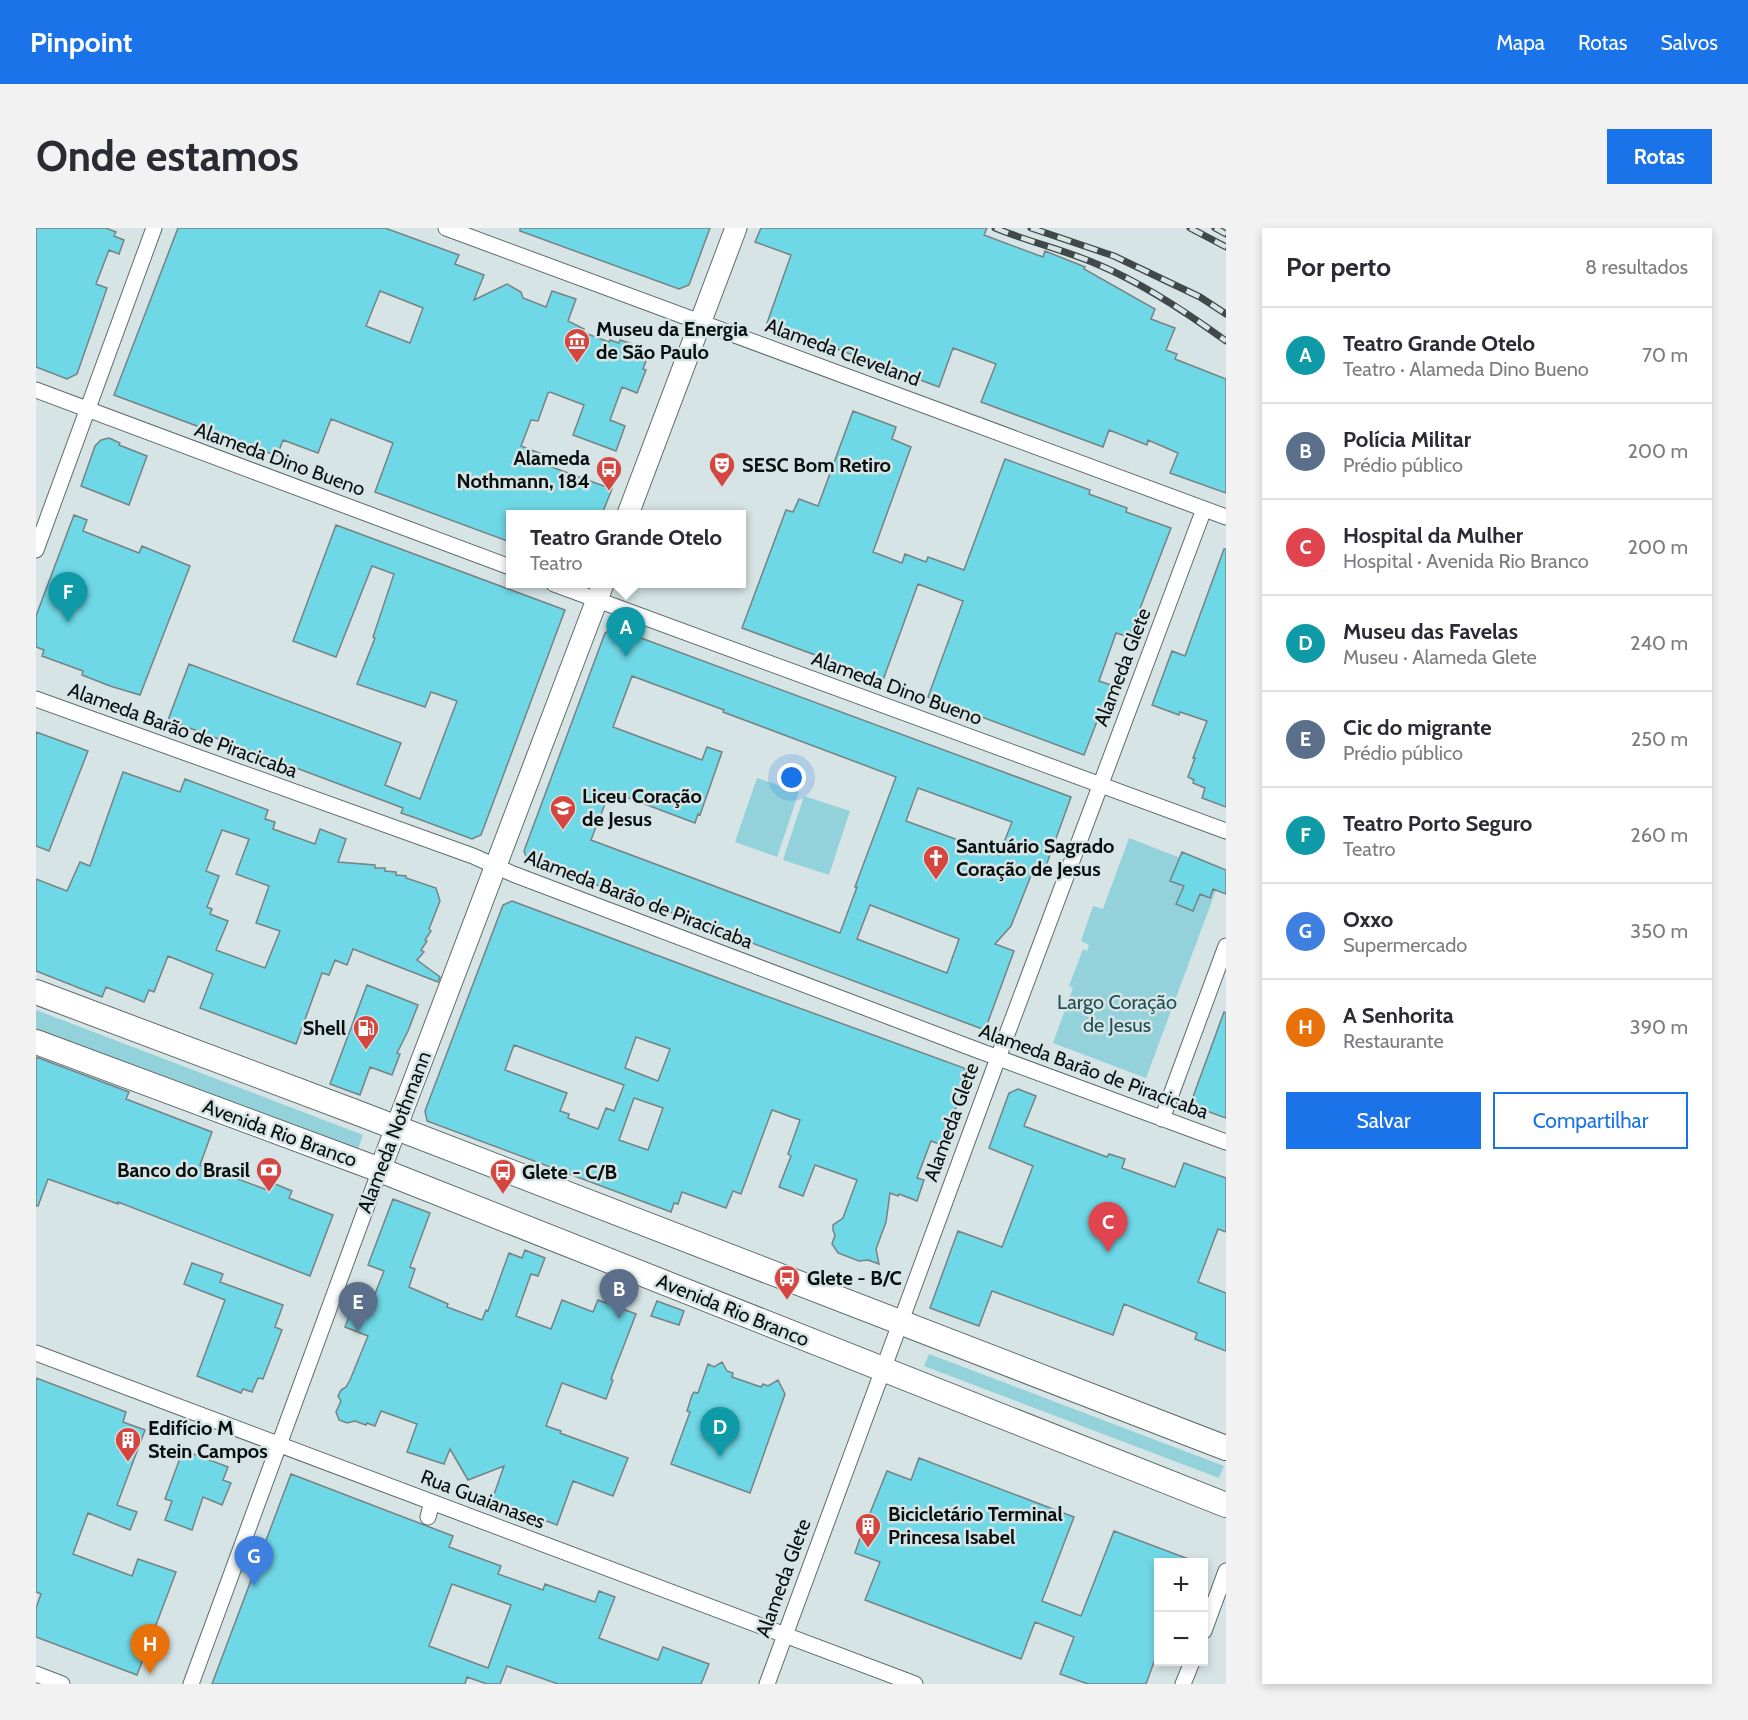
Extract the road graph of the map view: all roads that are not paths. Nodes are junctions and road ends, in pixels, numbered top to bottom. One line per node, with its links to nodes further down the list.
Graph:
1 (154, 228): 6 (street)
2 (446, 228): 4 (street, Alameda Cleveland)
3 (736, 228): 4 (street)
4 (700, 322): 7 (street, Alameda Cleveland); 8 (street)
5 (36, 390): 6 (street, Alameda Dino Bueno)
6 (88, 410): 10 (street); 11 (street, Alameda Dino Bueno)
7 (1204, 509): 9 (street, Alameda Cleveland); 15 (street, Alameda Glete)
8 (630, 510)
9 (1226, 517)
10 (36, 550)
11 (506, 566)
12 (580, 588): 13 (street, Alameda Dino Bueno)
13 (600, 591): 15 (street, Alameda Dino Bueno); 17 (street, Alameda Nothmann)
14 (36, 699): 17 (street, Alameda Barão de Piracicaba)
15 (1100, 785): 16 (street, Alameda Dino Bueno); 21 (street, Alameda Glete)
16 (1226, 831)
17 (495, 866): 21 (street, Alameda Barão de Piracicaba); 23 (street, Alameda Nothmann)
18 (1226, 946): 22 (street)
19 (36, 992): 23 (main road)
20 (36, 1042): 25 (main road, Avenida Rio Branco)
21 (998, 1058): 22 (street, Alameda Barão de Piracicaba); 26 (street, Alameda Glete)
22 (1162, 1119): 24 (street, Alameda Barão de Piracicaba)
23 (395, 1127): 25 (street, Alameda Nothmann); 26 (main road)
24 (1226, 1142)
25 (380, 1170): 28 (main road, Avenida Rio Branco); 29 (street, Alameda Nothmann)
26 (900, 1322): 28 (street, Alameda Glete); 30 (main road)
27 (36, 1353): 29 (street, Rua Guaianases)
28 (883, 1369): 31 (main road, Avenida Rio Branco); 34 (street, Alameda Glete)
29 (279, 1444): 34 (street, Rua Guaianases); 38 (street, Alameda Nothmann)
30 (1226, 1448)
31 (1226, 1505)
32 (1226, 1571): 33 (street)
33 (1208, 1618)
34 (785, 1635): 39 (street, Alameda Glete); 40 (street, Rua Guaianases)
35 (1191, 1666): 41 (street)
36 (36, 1674): 37 (street)
37 (62, 1684)
38 (191, 1684)
39 (767, 1684)
40 (915, 1684)
41 (1184, 1684)

